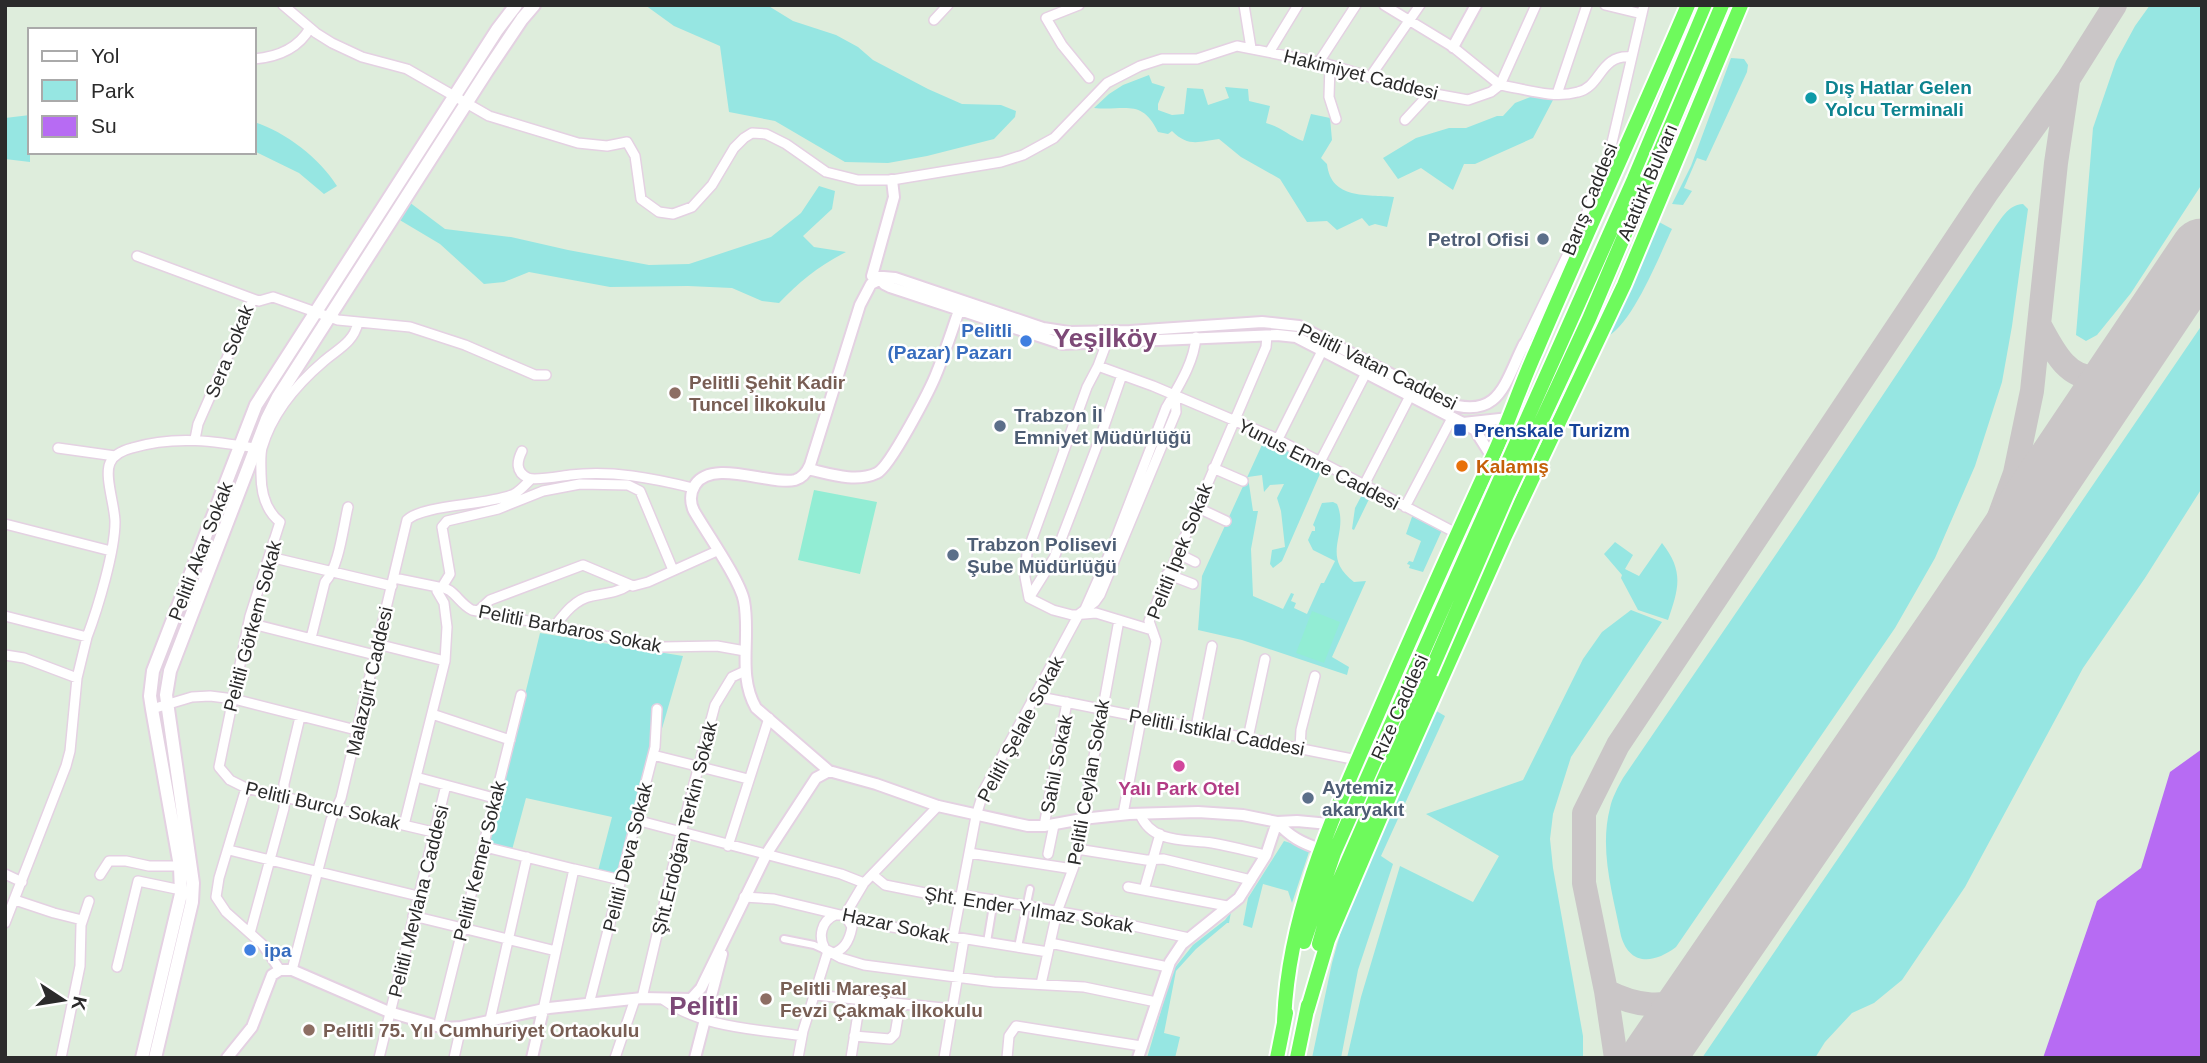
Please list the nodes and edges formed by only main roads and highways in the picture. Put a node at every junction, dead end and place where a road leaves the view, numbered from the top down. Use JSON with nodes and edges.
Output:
{"nodes":[{"id":1,"x":516,"y":5,"type":"edge"},
{"id":2,"x":534,"y":5,"type":"edge"},
{"id":3,"x":1688,"y":5,"type":"edge"},
{"id":4,"x":1707,"y":5,"type":"edge"},
{"id":5,"x":1722,"y":5,"type":"edge"},
{"id":6,"x":1741,"y":5,"type":"edge"},
{"id":7,"x":1554,"y":360,"type":"joint"},
{"id":8,"x":1561,"y":378,"type":"joint"},
{"id":9,"x":1518,"y":396,"type":"junction"},
{"id":10,"x":1532,"y":413,"type":"road end"},
{"id":11,"x":1423,"y":671,"type":"junction"},
{"id":12,"x":1307,"y":1011,"type":"junction"},
{"id":13,"x":1284,"y":1022,"type":"junction"},
{"id":14,"x":142,"y":1058,"type":"edge"},
{"id":15,"x":155,"y":1058,"type":"edge"},
{"id":16,"x":1277,"y":1058,"type":"edge"},
{"id":17,"x":1297,"y":1058,"type":"edge"}],
"edges":[{"from":1,"to":14,"type":"main road","name":"Pelitli Akar Sokak"},
{"from":2,"to":15,"type":"main road","name":"Pelitli Akar Sokak"},
{"from":3,"to":9,"type":"highway"},
{"from":4,"to":7,"type":"highway","name":"Atatürk Bulvarı","bridge":true},
{"from":5,"to":8,"type":"highway","name":"Atatürk Bulvarı","bridge":true},
{"from":6,"to":12,"type":"highway"},
{"from":7,"to":11,"type":"highway","name":"Rize Caddesi","bridge":true},
{"from":8,"to":11,"type":"highway","name":"Rize Caddesi","bridge":true},
{"from":9,"to":10,"type":"highway"},
{"from":9,"to":13,"type":"highway"},
{"from":11,"to":12,"type":"highway","name":"Rize Caddesi"},
{"from":11,"to":13,"type":"highway","name":"Rize Caddesi"},
{"from":12,"to":17,"type":"highway","name":"Rize Caddesi"},
{"from":13,"to":16,"type":"highway","name":"Rize Caddesi"}]}
